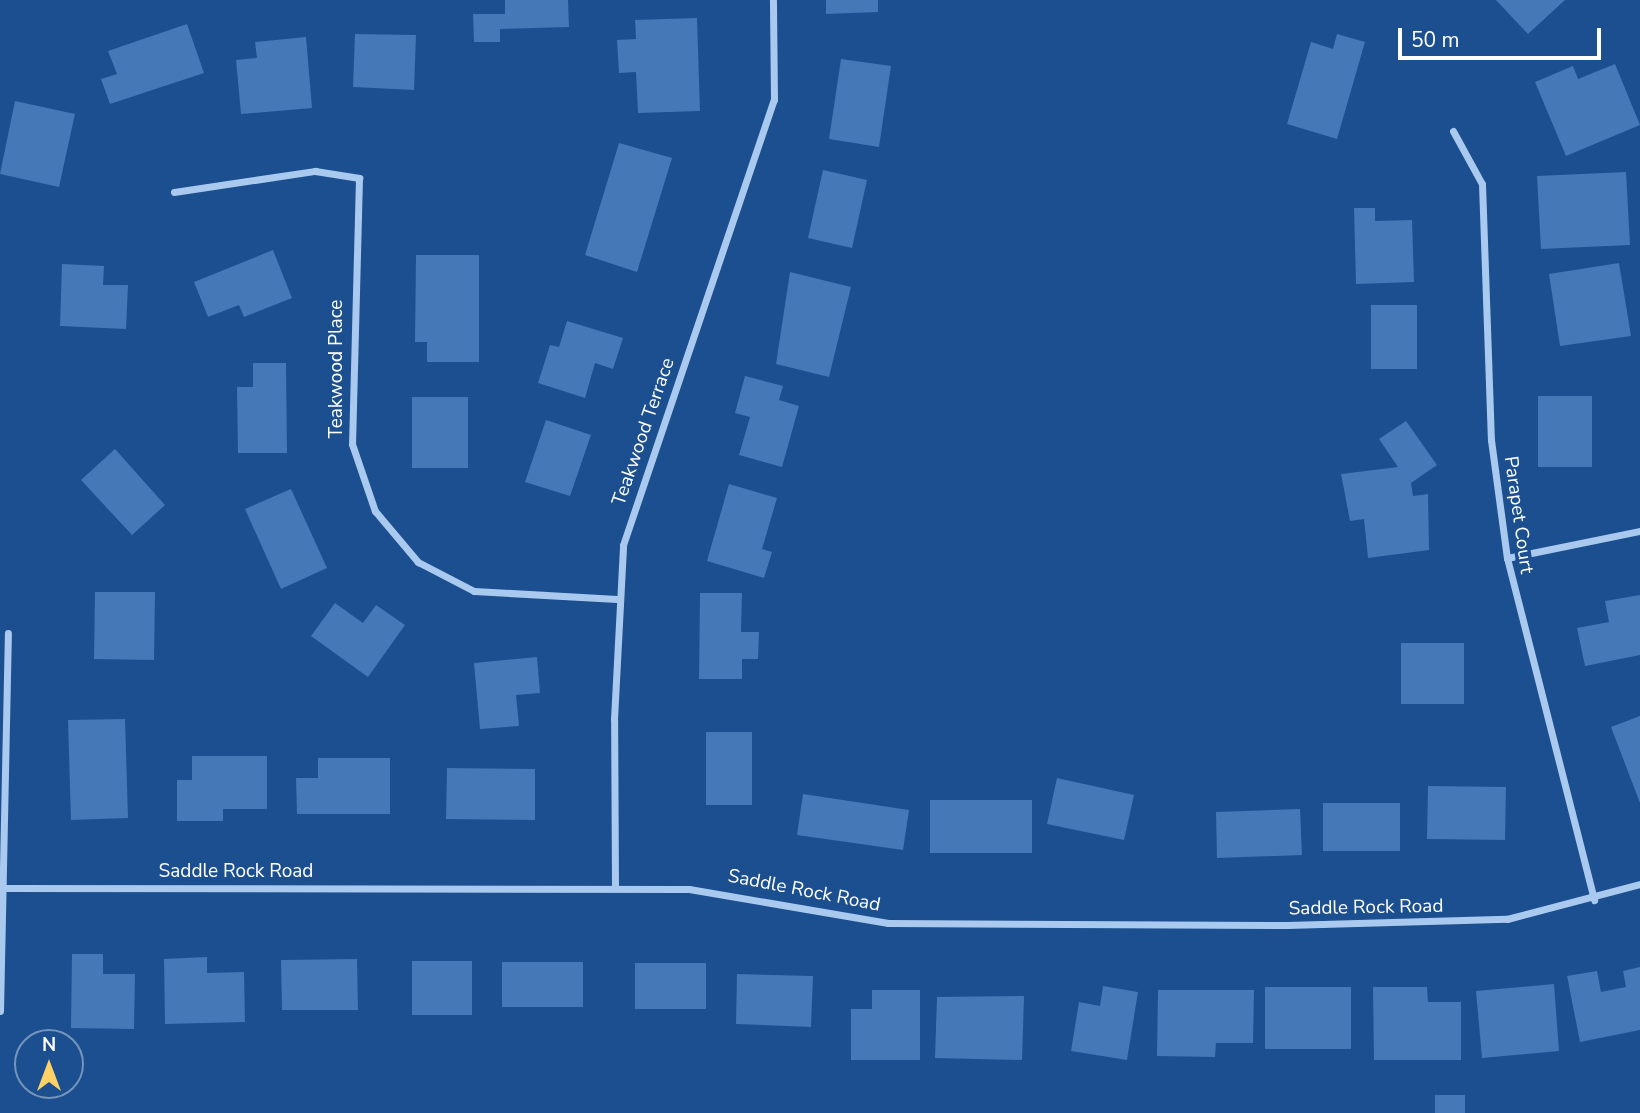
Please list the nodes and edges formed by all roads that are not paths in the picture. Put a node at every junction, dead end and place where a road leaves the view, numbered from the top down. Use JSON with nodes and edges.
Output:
{"nodes":[{"id":1,"x":773,"y":0,"type":"edge"},
{"id":2,"x":1453,"y":131,"type":"dead end"},
{"id":3,"x":174,"y":192,"type":"dead end"},
{"id":4,"x":1640,"y":531,"type":"edge"},
{"id":5,"x":1507,"y":558,"type":"junction"},
{"id":6,"x":618,"y":599,"type":"junction"},
{"id":7,"x":8,"y":633,"type":"dead end"},
{"id":8,"x":1640,"y":884,"type":"edge"},
{"id":9,"x":615,"y":887,"type":"junction"},
{"id":10,"x":3,"y":888,"type":"edge"},
{"id":11,"x":1594,"y":900,"type":"junction"},
{"id":12,"x":0,"y":1011,"type":"edge"}],
"edges":[{"from":1,"to":6,"type":"street","name":"Teakwood Terrace"},
{"from":2,"to":5,"type":"street","name":"Parapet Court"},
{"from":3,"to":6,"type":"street","name":"Teakwood Place"},
{"from":4,"to":5,"type":"street"},
{"from":5,"to":11,"type":"street","name":"Parapet Court"},
{"from":6,"to":9,"type":"street","name":"Teakwood Terrace"},
{"from":7,"to":10,"type":"street"},
{"from":8,"to":11,"type":"street","name":"Saddle Rock Road"},
{"from":9,"to":10,"type":"street","name":"Saddle Rock Road"},
{"from":9,"to":11,"type":"street","name":"Saddle Rock Road"},
{"from":10,"to":12,"type":"street"}]}
